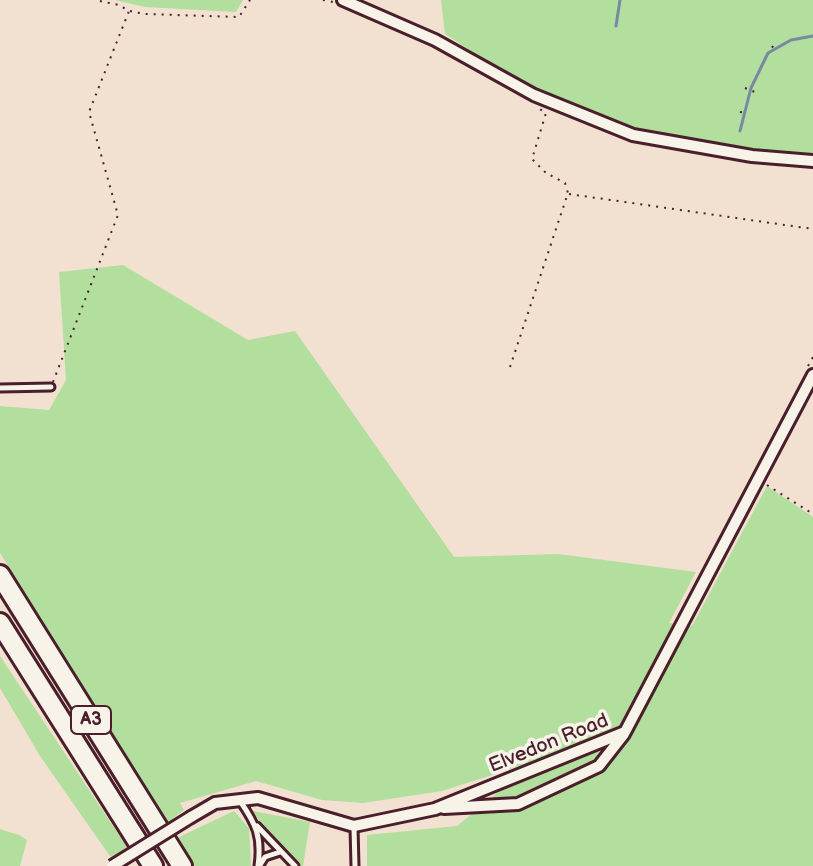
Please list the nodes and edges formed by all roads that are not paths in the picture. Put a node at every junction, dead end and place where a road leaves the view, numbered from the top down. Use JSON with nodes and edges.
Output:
{"nodes":[{"id":1,"x":338,"y":1,"type":"edge"},
{"id":2,"x":813,"y":161,"type":"edge"},
{"id":3,"x":813,"y":375,"type":"edge"},
{"id":4,"x":51,"y":387,"type":"road end"},
{"id":5,"x":0,"y":388,"type":"edge"},
{"id":6,"x":0,"y":575,"type":"edge"},
{"id":7,"x":0,"y":623,"type":"edge"},
{"id":8,"x":625,"y":732,"type":"junction"},
{"id":9,"x":239,"y":800,"type":"junction"},
{"id":10,"x":435,"y":809,"type":"junction"},
{"id":11,"x":256,"y":825,"type":"junction"},
{"id":12,"x":354,"y":826,"type":"junction"},
{"id":13,"x":282,"y":851,"type":"junction"},
{"id":14,"x":112,"y":866,"type":"edge"},
{"id":15,"x":153,"y":866,"type":"edge"},
{"id":16,"x":182,"y":866,"type":"edge"},
{"id":17,"x":259,"y":866,"type":"edge"},
{"id":18,"x":295,"y":866,"type":"edge"},
{"id":19,"x":355,"y":866,"type":"edge"}],
"edges":[{"from":1,"to":2,"type":"street"},
{"from":3,"to":8,"type":"street","name":"Elvedon Road"},
{"from":4,"to":5,"type":"lane"},
{"from":6,"to":16,"type":"highway","number":"A3"},
{"from":7,"to":15,"type":"highway","number":"A3"},
{"from":8,"to":10,"type":"street","name":"Elvedon Road"},
{"from":8,"to":10,"type":"street"},
{"from":9,"to":11,"type":"lane"},
{"from":9,"to":12,"type":"street","name":"Elvedon Road"},
{"from":9,"to":14,"type":"street","name":"Elvedon Road","bridge":true},
{"from":10,"to":12,"type":"street","name":"Elvedon Road"},
{"from":11,"to":13,"type":"lane"},
{"from":11,"to":17,"type":"lane"},
{"from":12,"to":19,"type":"lane"},
{"from":13,"to":17,"type":"lane"},
{"from":13,"to":18,"type":"lane"}]}
